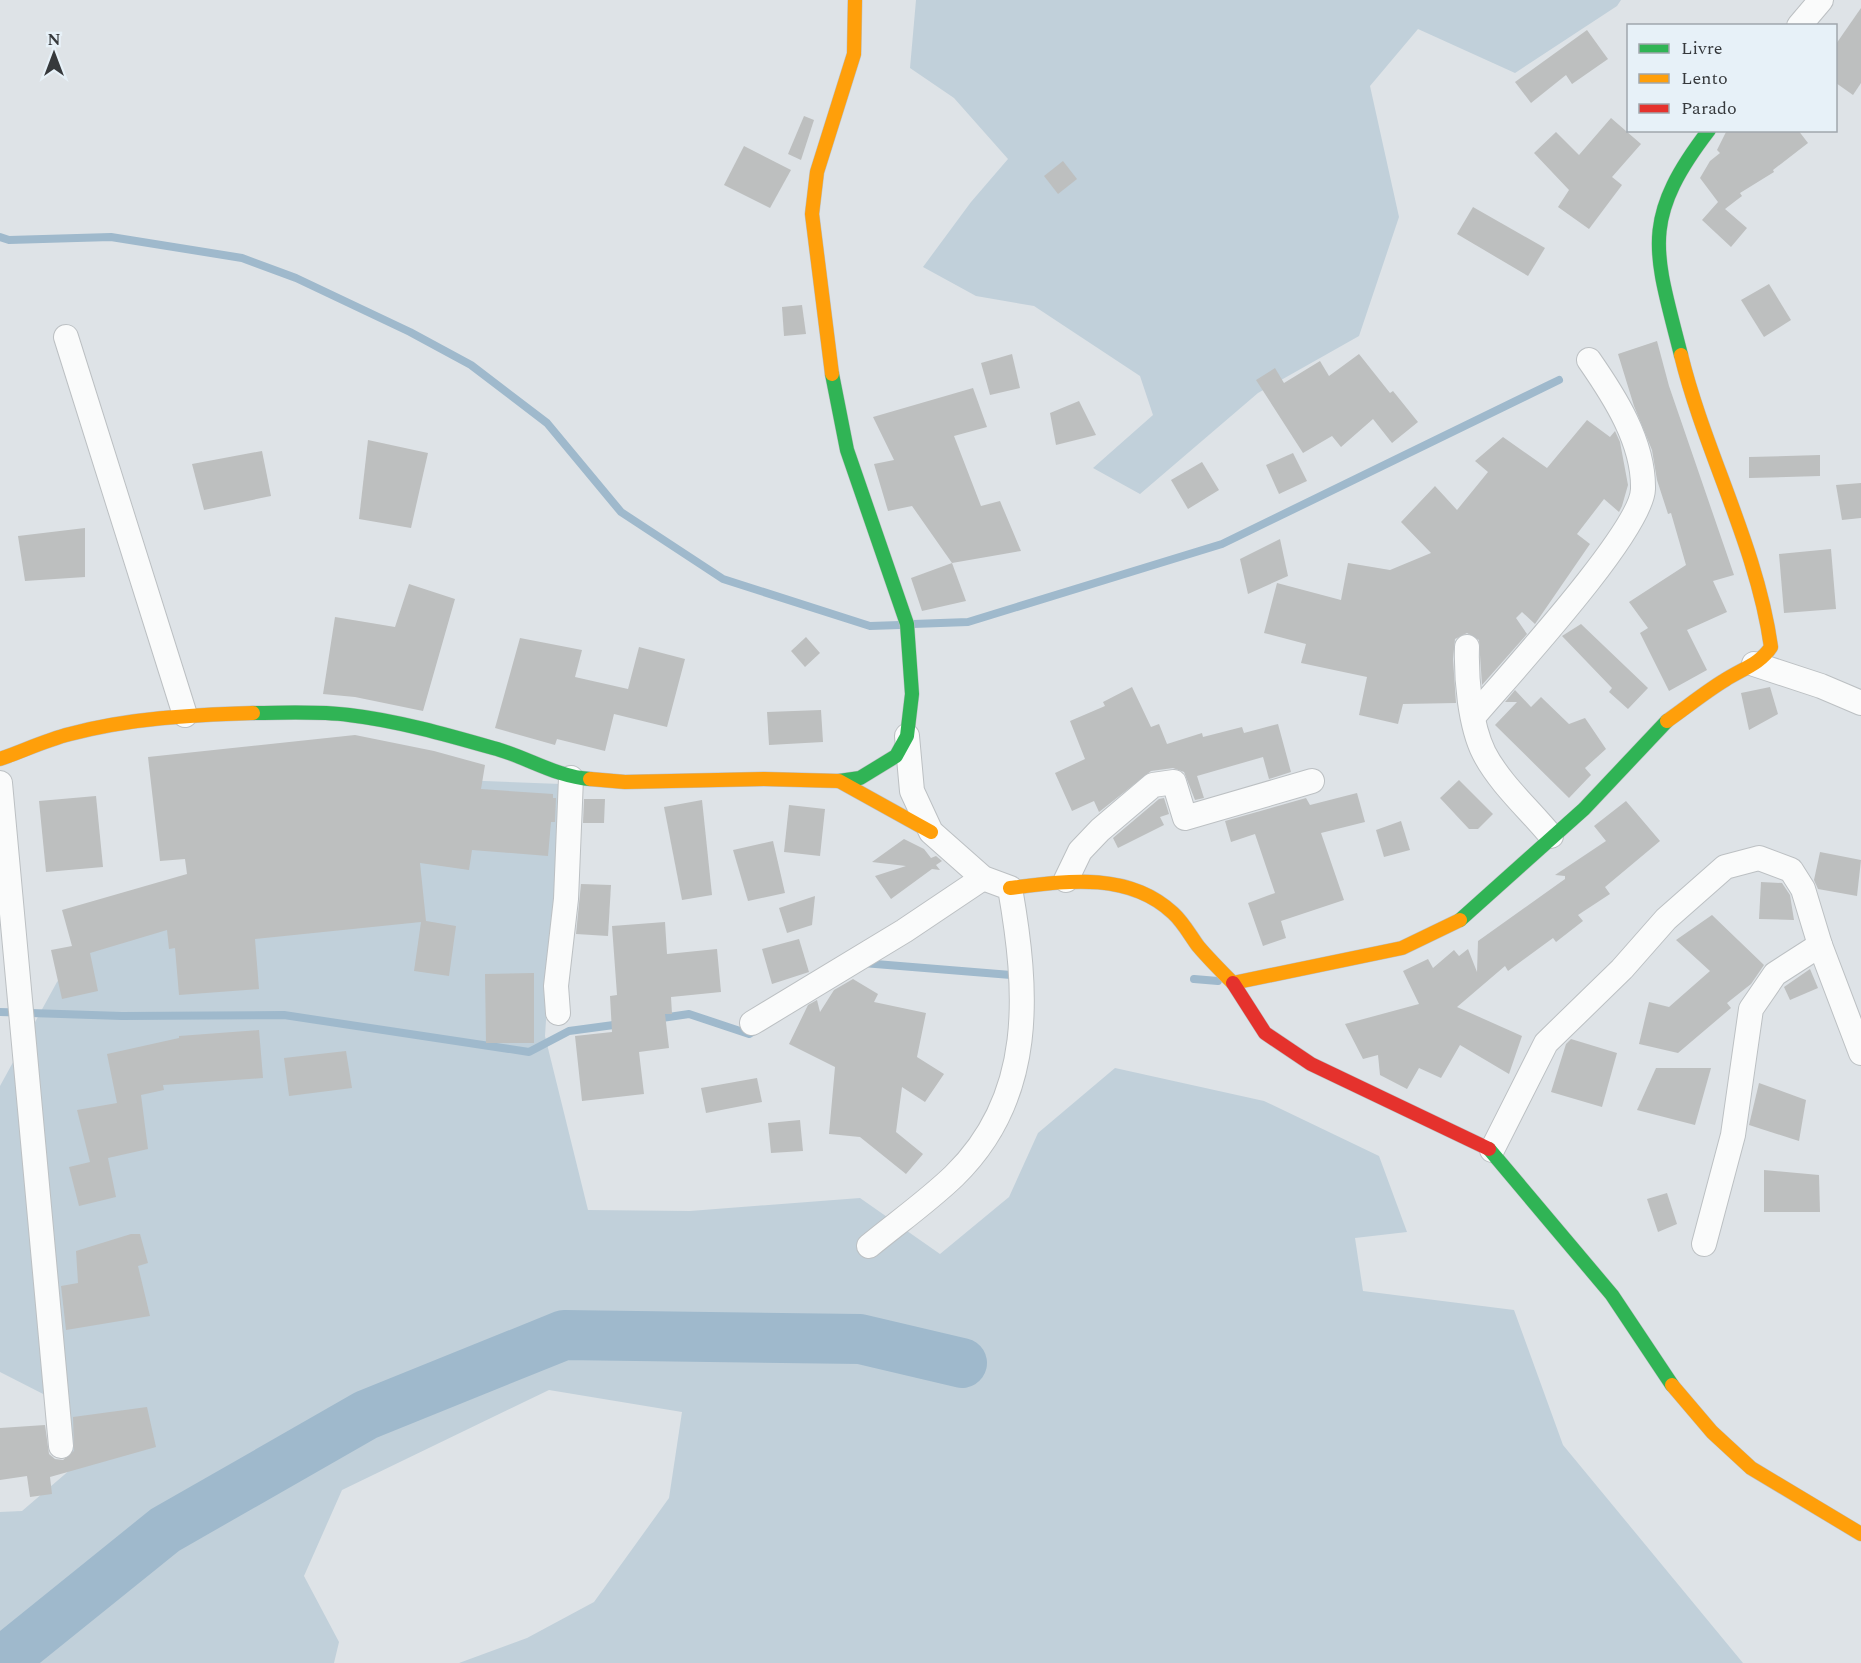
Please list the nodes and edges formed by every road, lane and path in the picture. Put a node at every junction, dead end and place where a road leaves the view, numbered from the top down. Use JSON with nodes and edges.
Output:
{"nodes":[{"id":1,"x":855,"y":0,"type":"edge"},
{"id":2,"x":1821,"y":0,"type":"edge"},
{"id":3,"x":1801,"y":24,"type":"edge"},
{"id":4,"x":1707,"y":132,"type":"edge"},
{"id":5,"x":66,"y":337,"type":"dead end"},
{"id":6,"x":1589,"y":360,"type":"dead end"},
{"id":7,"x":1467,"y":648,"type":"dead end"},
{"id":8,"x":1754,"y":664,"type":"junction"},
{"id":9,"x":1861,"y":703,"type":"edge"},
{"id":10,"x":185,"y":715,"type":"junction"},
{"id":11,"x":1474,"y":716,"type":"junction"},
{"id":12,"x":908,"y":736,"type":"junction"},
{"id":13,"x":0,"y":759,"type":"edge"},
{"id":14,"x":571,"y":778,"type":"junction"},
{"id":15,"x":839,"y":781,"type":"junction"},
{"id":16,"x":1312,"y":782,"type":"dead end"},
{"id":17,"x":0,"y":783,"type":"edge"},
{"id":18,"x":931,"y":832,"type":"junction"},
{"id":19,"x":1551,"y":836,"type":"junction"},
{"id":20,"x":983,"y":878,"type":"junction"},
{"id":21,"x":1066,"y":880,"type":"junction"},
{"id":22,"x":1011,"y":888,"type":"junction"},
{"id":23,"x":1820,"y":945,"type":"junction"},
{"id":24,"x":1233,"y":983,"type":"junction"},
{"id":25,"x":558,"y":1013,"type":"dead end"},
{"id":26,"x":752,"y":1023,"type":"dead end"},
{"id":27,"x":1861,"y":1053,"type":"edge"},
{"id":28,"x":1492,"y":1150,"type":"junction"},
{"id":29,"x":1704,"y":1244,"type":"dead end"},
{"id":30,"x":869,"y":1246,"type":"dead end"},
{"id":31,"x":61,"y":1446,"type":"dead end"},
{"id":32,"x":1861,"y":1534,"type":"edge"}],
"edges":[{"from":1,"to":12,"type":"street"},
{"from":2,"to":3,"type":"street"},
{"from":4,"to":8,"type":"street"},
{"from":5,"to":10,"type":"street"},
{"from":6,"to":11,"type":"street"},
{"from":7,"to":11,"type":"street"},
{"from":8,"to":9,"type":"street"},
{"from":8,"to":19,"type":"street"},
{"from":10,"to":13,"type":"street"},
{"from":10,"to":14,"type":"street"},
{"from":11,"to":19,"type":"street"},
{"from":12,"to":15,"type":"street"},
{"from":12,"to":18,"type":"street"},
{"from":14,"to":15,"type":"street"},
{"from":14,"to":25,"type":"street"},
{"from":15,"to":18,"type":"street"},
{"from":16,"to":21,"type":"street"},
{"from":17,"to":31,"type":"street"},
{"from":18,"to":20,"type":"street"},
{"from":19,"to":24,"type":"street"},
{"from":20,"to":22,"type":"street"},
{"from":20,"to":26,"type":"street"},
{"from":21,"to":22,"type":"street"},
{"from":21,"to":24,"type":"street"},
{"from":22,"to":30,"type":"street"},
{"from":23,"to":27,"type":"street"},
{"from":23,"to":28,"type":"street"},
{"from":23,"to":29,"type":"street"},
{"from":24,"to":28,"type":"street"},
{"from":28,"to":32,"type":"street"}]}
